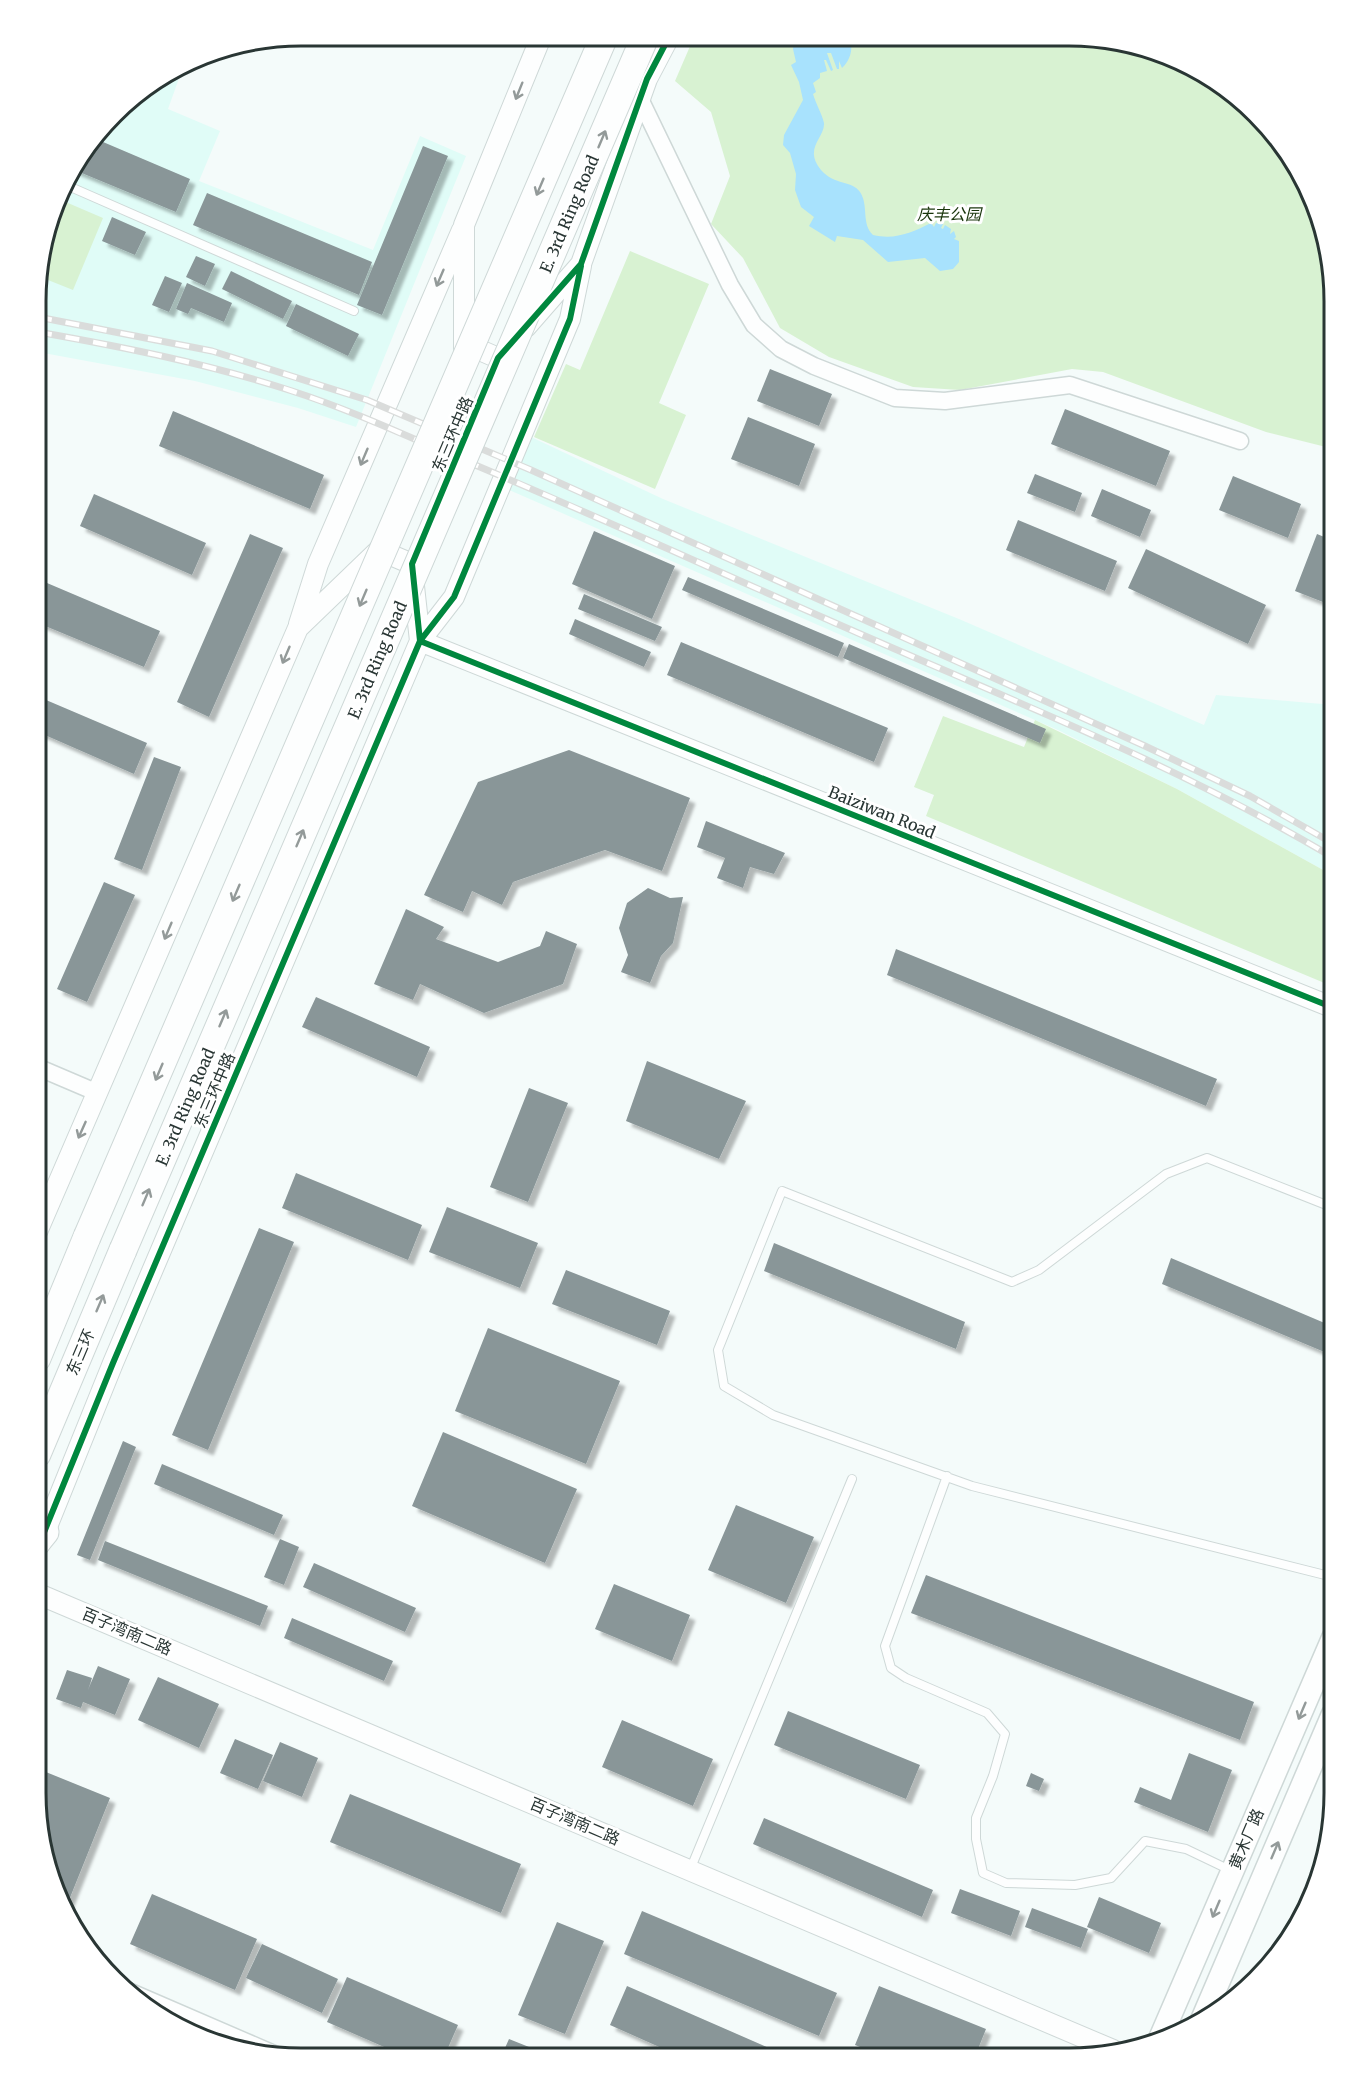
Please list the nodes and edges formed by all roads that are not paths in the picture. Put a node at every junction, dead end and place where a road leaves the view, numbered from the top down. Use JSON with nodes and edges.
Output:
{"nodes":[{"id":1,"x":537,"y":46,"type":"edge"},
{"id":2,"x":600,"y":46,"type":"edge"},
{"id":3,"x":641,"y":46,"type":"edge"},
{"id":4,"x":664,"y":46,"type":"edge"},
{"id":5,"x":640,"y":99,"type":"junction"},
{"id":6,"x":73,"y":188,"type":"edge"},
{"id":7,"x":464,"y":225,"type":"junction"},
{"id":8,"x":581,"y":264,"type":"junction"},
{"id":9,"x":354,"y":311,"type":"dead end"},
{"id":10,"x":466,"y":344,"type":"junction"},
{"id":11,"x":498,"y":358,"type":"junction"},
{"id":12,"x":1240,"y":441,"type":"dead end"},
{"id":13,"x":379,"y":550,"type":"junction"},
{"id":14,"x":412,"y":564,"type":"junction"},
{"id":15,"x":298,"y":628,"type":"junction"},
{"id":16,"x":420,"y":641,"type":"junction"},
{"id":17,"x":1324,"y":1004,"type":"edge"},
{"id":18,"x":46,"y":1071,"type":"edge"},
{"id":19,"x":98,"y":1093,"type":"junction"},
{"id":20,"x":1324,"y":1204,"type":"edge"},
{"id":21,"x":46,"y":1211,"type":"edge"},
{"id":22,"x":123,"y":1250,"type":"joint"},
{"id":23,"x":46,"y":1336,"type":"edge"},
{"id":24,"x":46,"y":1431,"type":"edge"},
{"id":25,"x":947,"y":1476,"type":"junction"},
{"id":26,"x":852,"y":1479,"type":"dead end"},
{"id":27,"x":46,"y":1525,"type":"edge"},
{"id":28,"x":1324,"y":1574,"type":"edge"},
{"id":29,"x":46,"y":1597,"type":"edge"},
{"id":30,"x":1324,"y":1661,"type":"edge"},
{"id":31,"x":1324,"y":1737,"type":"edge"},
{"id":32,"x":690,"y":1870,"type":"junction"},
{"id":33,"x":1233,"y":1871,"type":"junction"},
{"id":34,"x":159,"y":2004,"type":"edge"},
{"id":35,"x":1208,"y":2006,"type":"edge"},
{"id":36,"x":1164,"y":2030,"type":"edge"},
{"id":37,"x":249,"y":2043,"type":"edge"},
{"id":38,"x":1103,"y":2046,"type":"edge"}],
"edges":[{"from":1,"to":7,"type":"street","name":"东三环中路","one_way":true},
{"from":2,"to":23,"type":"highway","one_way":true,"bridge":true},
{"from":22,"to":3,"type":"highway","name":"E. 3rd Ring Road","one_way":true,"bridge":true},
{"from":4,"to":5,"type":"street","name":"东三环中路"},
{"from":5,"to":8,"type":"street","name":"东三环中路"},
{"from":5,"to":12,"type":"street"},
{"from":6,"to":9,"type":"lane"},
{"from":7,"to":10,"type":"street","name":"东三环中路"},
{"from":7,"to":15,"type":"street","name":"东三环中路","one_way":true},
{"from":8,"to":11,"type":"street","name":"东三环中路"},
{"from":8,"to":16,"type":"street","name":"东三环中路"},
{"from":10,"to":11,"type":"street"},
{"from":10,"to":13,"type":"street","name":"东三环中路"},
{"from":11,"to":14,"type":"street","name":"东三环中路"},
{"from":13,"to":14,"type":"street"},
{"from":13,"to":15,"type":"street","name":"东三环中路"},
{"from":14,"to":16,"type":"street","name":"东三环中路"},
{"from":15,"to":19,"type":"street","name":"东三环中路","one_way":true},
{"from":16,"to":17,"type":"street","name":"Baiziwan Road"},
{"from":16,"to":27,"type":"street","name":"东三环中路"},
{"from":18,"to":19,"type":"street"},
{"from":19,"to":21,"type":"street","name":"东三环中路","one_way":true},
{"from":20,"to":25,"type":"lane"},
{"from":24,"to":22,"type":"highway","name":"东三环","one_way":true},
{"from":25,"to":28,"type":"lane"},
{"from":25,"to":33,"type":"lane"},
{"from":26,"to":32,"type":"lane"},
{"from":29,"to":32,"type":"street","name":"百子湾南二路"},
{"from":30,"to":33,"type":"main road","name":"黄木厂路","one_way":true},
{"from":35,"to":31,"type":"main road","name":"黄木厂路","one_way":true},
{"from":32,"to":38,"type":"street","name":"百子湾南二路"},
{"from":33,"to":36,"type":"main road","name":"黄木厂路","one_way":true},
{"from":34,"to":37,"type":"street"}]}
